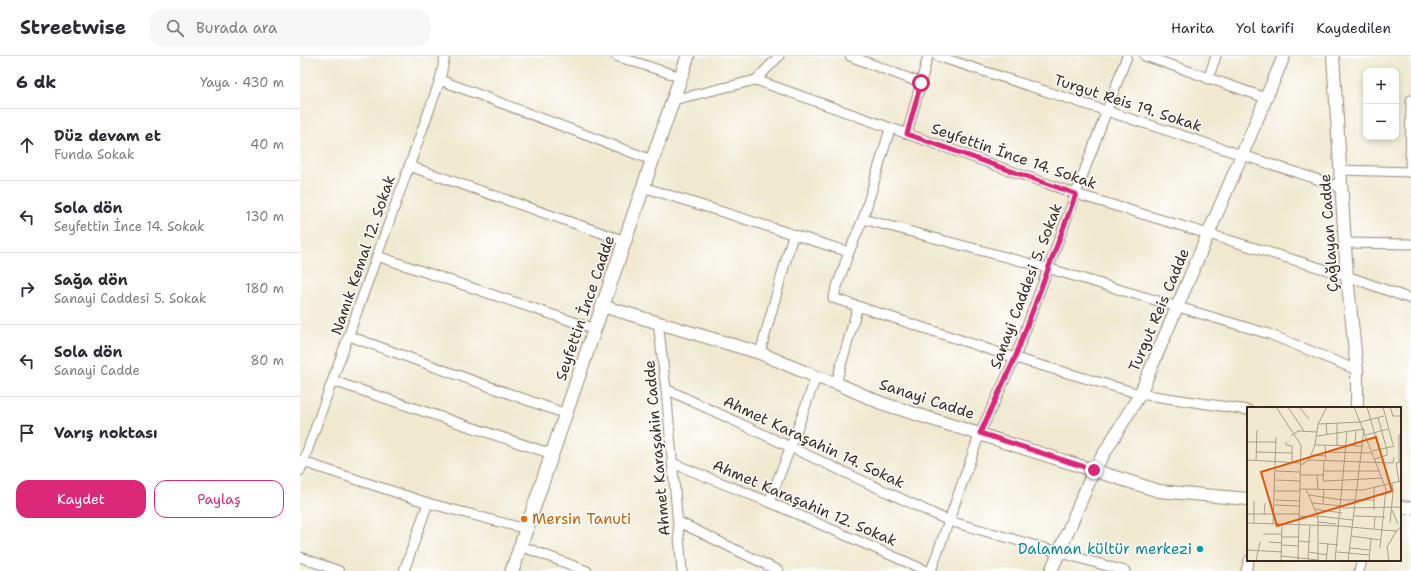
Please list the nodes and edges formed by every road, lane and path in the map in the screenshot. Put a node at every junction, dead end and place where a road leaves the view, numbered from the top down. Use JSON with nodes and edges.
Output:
{"nodes":[{"id":1,"x":445,"y":56,"type":"edge"},
{"id":2,"x":616,"y":56,"type":"edge"},
{"id":3,"x":688,"y":56,"type":"edge"},
{"id":4,"x":779,"y":56,"type":"edge"},
{"id":5,"x":850,"y":56,"type":"edge"},
{"id":6,"x":928,"y":56,"type":"edge"},
{"id":7,"x":937,"y":56,"type":"edge"},
{"id":8,"x":1127,"y":56,"type":"edge"},
{"id":9,"x":1145,"y":56,"type":"edge"},
{"id":10,"x":1216,"y":56,"type":"edge"},
{"id":11,"x":1284,"y":56,"type":"edge"},
{"id":12,"x":1333,"y":56,"type":"edge"},
{"id":13,"x":681,"y":77,"type":"junction"},
{"id":14,"x":1208,"y":79,"type":"junction"},
{"id":15,"x":440,"y":80,"type":"junction"},
{"id":16,"x":756,"y":80,"type":"junction"},
{"id":17,"x":921,"y":83,"type":"junction"},
{"id":18,"x":1266,"y":98,"type":"junction"},
{"id":19,"x":673,"y":100,"type":"junction"},
{"id":20,"x":1411,"y":100,"type":"edge"},
{"id":21,"x":1107,"y":110,"type":"junction"},
{"id":22,"x":890,"y":129,"type":"junction"},
{"id":23,"x":907,"y":134,"type":"junction"},
{"id":24,"x":1242,"y":156,"type":"junction"},
{"id":25,"x":652,"y":160,"type":"junction"},
{"id":26,"x":409,"y":166,"type":"junction"},
{"id":27,"x":1340,"y":170,"type":"junction"},
{"id":28,"x":1410,"y":172,"type":"edge"},
{"id":29,"x":643,"y":187,"type":"junction"},
{"id":30,"x":1341,"y":187,"type":"junction"},
{"id":31,"x":1076,"y":194,"type":"junction"},
{"id":32,"x":863,"y":219,"type":"junction"},
{"id":33,"x":1209,"y":233,"type":"junction"},
{"id":34,"x":793,"y":235,"type":"junction"},
{"id":35,"x":624,"y":241,"type":"junction"},
{"id":36,"x":1345,"y":243,"type":"junction"},
{"id":37,"x":1411,"y":244,"type":"edge"},
{"id":38,"x":849,"y":252,"type":"junction"},
{"id":39,"x":377,"y":256,"type":"junction"},
{"id":40,"x":1048,"y":268,"type":"junction"},
{"id":41,"x":1347,"y":276,"type":"junction"},
{"id":42,"x":1411,"y":298,"type":"edge"},
{"id":43,"x":602,"y":306,"type":"junction"},
{"id":44,"x":858,"y":306,"type":"junction"},
{"id":45,"x":1178,"y":307,"type":"junction"},
{"id":46,"x":658,"y":322,"type":"junction"},
{"id":47,"x":595,"y":329,"type":"junction"},
{"id":48,"x":349,"y":336,"type":"junction"},
{"id":49,"x":760,"y":353,"type":"junction"},
{"id":50,"x":1015,"y":358,"type":"junction"},
{"id":51,"x":1357,"y":370,"type":"junction"},
{"id":52,"x":816,"y":377,"type":"junction"},
{"id":53,"x":333,"y":381,"type":"junction"},
{"id":54,"x":836,"y":383,"type":"junction"},
{"id":55,"x":666,"y":389,"type":"junction"},
{"id":56,"x":1140,"y":394,"type":"junction"},
{"id":57,"x":1357,"y":407,"type":"edge"},
{"id":58,"x":1247,"y":410,"type":"edge"},
{"id":59,"x":566,"y":414,"type":"junction"},
{"id":60,"x":980,"y":433,"type":"junction"},
{"id":61,"x":792,"y":446,"type":"junction"},
{"id":62,"x":552,"y":454,"type":"junction"},
{"id":63,"x":302,"y":462,"type":"edge"},
{"id":64,"x":672,"y":463,"type":"junction"},
{"id":65,"x":1094,"y":470,"type":"junction"},
{"id":66,"x":300,"y":471,"type":"edge"},
{"id":67,"x":1247,"y":499,"type":"edge"},
{"id":68,"x":769,"y":502,"type":"junction"},
{"id":69,"x":428,"y":503,"type":"junction"},
{"id":70,"x":1401,"y":507,"type":"edge"},
{"id":71,"x":1411,"y":508,"type":"edge"},
{"id":72,"x":949,"y":521,"type":"junction"},
{"id":73,"x":679,"y":522,"type":"junction"},
{"id":74,"x":526,"y":530,"type":"junction"},
{"id":75,"x":521,"y":546,"type":"junction"},
{"id":76,"x":1060,"y":551,"type":"junction"},
{"id":77,"x":300,"y":557,"type":"edge"},
{"id":78,"x":1250,"y":561,"type":"edge"},
{"id":79,"x":1362,"y":561,"type":"edge"},
{"id":80,"x":339,"y":571,"type":"edge"},
{"id":81,"x":404,"y":571,"type":"edge"},
{"id":82,"x":512,"y":571,"type":"edge"},
{"id":83,"x":587,"y":571,"type":"edge"},
{"id":84,"x":682,"y":571,"type":"edge"},
{"id":85,"x":779,"y":571,"type":"edge"},
{"id":86,"x":927,"y":571,"type":"edge"},
{"id":87,"x":931,"y":571,"type":"edge"},
{"id":88,"x":1051,"y":571,"type":"edge"},
{"id":89,"x":1125,"y":571,"type":"edge"},
{"id":90,"x":1246,"y":571,"type":"edge"},
{"id":91,"x":1358,"y":571,"type":"edge"}],
"edges":[{"from":1,"to":15,"type":"street","name":"Namık Kemal 12. Sokak"},
{"from":2,"to":13,"type":"street"},
{"from":3,"to":13,"type":"main road","name":"Seyfettin İnce Cadde"},
{"from":4,"to":16,"type":"street"},
{"from":5,"to":17,"type":"street"},
{"from":6,"to":17,"type":"street"},
{"from":7,"to":21,"type":"street","name":"Turgut Reis 19. Sokak"},
{"from":8,"to":21,"type":"street","name":"Sanayi Caddesi 5. Sokak"},
{"from":9,"to":14,"type":"street"},
{"from":10,"to":14,"type":"street"},
{"from":11,"to":18,"type":"street","name":"Turgut Reis Cadde"},
{"from":12,"to":27,"type":"street","name":"Çağlayan Cadde"},
{"from":13,"to":19,"type":"main road","name":"Seyfettin İnce Cadde"},
{"from":14,"to":18,"type":"street"},
{"from":15,"to":25,"type":"street"},
{"from":15,"to":26,"type":"street","name":"Namık Kemal 12. Sokak"},
{"from":16,"to":19,"type":"street"},
{"from":16,"to":22,"type":"street","name":"Seyfettin İnce 14. Sokak"},
{"from":17,"to":23,"type":"street"},
{"from":18,"to":24,"type":"street","name":"Turgut Reis Cadde"},
{"from":19,"to":25,"type":"main road","name":"Seyfettin İnce Cadde"},
{"from":20,"to":28,"type":"street"},
{"from":21,"to":24,"type":"street","name":"Turgut Reis 19. Sokak"},
{"from":21,"to":31,"type":"street","name":"Sanayi Caddesi 5. Sokak"},
{"from":22,"to":23,"type":"street","name":"Seyfettin İnce 14. Sokak"},
{"from":22,"to":32,"type":"street"},
{"from":23,"to":31,"type":"street","name":"Seyfettin İnce 14. Sokak"},
{"from":24,"to":30,"type":"street","name":"Turgut Reis 19. Sokak"},
{"from":24,"to":33,"type":"street","name":"Turgut Reis Cadde"},
{"from":25,"to":29,"type":"main road","name":"Seyfettin İnce Cadde"},
{"from":26,"to":35,"type":"street"},
{"from":26,"to":39,"type":"street","name":"Namık Kemal 12. Sokak"},
{"from":27,"to":28,"type":"street"},
{"from":27,"to":30,"type":"street","name":"Çağlayan Cadde"},
{"from":29,"to":34,"type":"street"},
{"from":29,"to":35,"type":"main road","name":"Seyfettin İnce Cadde"},
{"from":30,"to":36,"type":"street","name":"Çağlayan Cadde"},
{"from":31,"to":33,"type":"street","name":"Seyfettin İnce 14. Sokak"},
{"from":31,"to":40,"type":"street","name":"Sanayi Caddesi 5. Sokak"},
{"from":32,"to":38,"type":"street"},
{"from":32,"to":40,"type":"street"},
{"from":33,"to":41,"type":"street","name":"Seyfettin İnce 14. Sokak"},
{"from":33,"to":45,"type":"street","name":"Turgut Reis Cadde"},
{"from":34,"to":38,"type":"street"},
{"from":34,"to":49,"type":"street"},
{"from":35,"to":43,"type":"main road","name":"Seyfettin İnce Cadde"},
{"from":36,"to":37,"type":"street"},
{"from":36,"to":41,"type":"street","name":"Çağlayan Cadde"},
{"from":38,"to":44,"type":"street"},
{"from":39,"to":47,"type":"street"},
{"from":39,"to":48,"type":"street","name":"Namık Kemal 12. Sokak"},
{"from":40,"to":45,"type":"street"},
{"from":40,"to":50,"type":"street","name":"Sanayi Caddesi 5. Sokak"},
{"from":41,"to":42,"type":"street","name":"Seyfettin İnce 14. Sokak"},
{"from":41,"to":51,"type":"street","name":"Çağlayan Cadde"},
{"from":43,"to":46,"type":"street","name":"Sanayi Cadde"},
{"from":43,"to":47,"type":"main road","name":"Seyfettin İnce Cadde"},
{"from":44,"to":50,"type":"street"},
{"from":44,"to":54,"type":"street"},
{"from":45,"to":51,"type":"street"},
{"from":45,"to":56,"type":"street","name":"Turgut Reis Cadde"},
{"from":46,"to":49,"type":"street","name":"Sanayi Cadde"},
{"from":46,"to":55,"type":"street","name":"Ahmet Karaşahin Cadde"},
{"from":47,"to":59,"type":"main road","name":"Seyfettin İnce Cadde"},
{"from":48,"to":53,"type":"street","name":"Namık Kemal 12. Sokak"},
{"from":48,"to":59,"type":"street"},
{"from":49,"to":52,"type":"street","name":"Sanayi Cadde"},
{"from":50,"to":56,"type":"street"},
{"from":50,"to":60,"type":"street","name":"Sanayi Caddesi 5. Sokak"},
{"from":51,"to":57,"type":"street","name":"Çağlayan Cadde"},
{"from":52,"to":54,"type":"street","name":"Sanayi Cadde"},
{"from":52,"to":61,"type":"street"},
{"from":53,"to":62,"type":"street"},
{"from":53,"to":63,"type":"street","name":"Namık Kemal 12. Sokak"},
{"from":54,"to":60,"type":"street","name":"Sanayi Cadde"},
{"from":55,"to":61,"type":"street","name":"Ahmet Karaşahin 14. Sokak"},
{"from":55,"to":64,"type":"street","name":"Ahmet Karaşahin Cadde"},
{"from":56,"to":58,"type":"street"},
{"from":56,"to":65,"type":"street","name":"Turgut Reis Cadde"},
{"from":59,"to":62,"type":"main road","name":"Seyfettin İnce Cadde"},
{"from":60,"to":65,"type":"street","name":"Sanayi Cadde"},
{"from":60,"to":72,"type":"street","name":"Sanayi Caddesi 5. Sokak"},
{"from":61,"to":68,"type":"street"},
{"from":61,"to":72,"type":"street","name":"Ahmet Karaşahin 14. Sokak"},
{"from":62,"to":74,"type":"main road","name":"Seyfettin İnce Cadde"},
{"from":63,"to":66,"type":"street","name":"Namık Kemal 12. Sokak"},
{"from":63,"to":69,"type":"street"},
{"from":64,"to":68,"type":"street","name":"Ahmet Karaşahin 12. Sokak"},
{"from":64,"to":73,"type":"street","name":"Ahmet Karaşahin Cadde"},
{"from":65,"to":67,"type":"street","name":"Sanayi Cadde"},
{"from":65,"to":76,"type":"street","name":"Turgut Reis Cadde"},
{"from":68,"to":86,"type":"street","name":"Ahmet Karaşahin 12. Sokak"},
{"from":69,"to":74,"type":"street"},
{"from":69,"to":81,"type":"street"},
{"from":70,"to":71,"type":"street"},
{"from":72,"to":76,"type":"street","name":"Ahmet Karaşahin 14. Sokak"},
{"from":72,"to":87,"type":"street","name":"Sanayi Caddesi 5. Sokak"},
{"from":73,"to":84,"type":"street","name":"Ahmet Karaşahin Cadde"},
{"from":73,"to":85,"type":"street"},
{"from":74,"to":75,"type":"main road","name":"Seyfettin İnce Cadde"},
{"from":75,"to":82,"type":"main road","name":"Seyfettin İnce Cadde"},
{"from":75,"to":83,"type":"street"},
{"from":76,"to":88,"type":"street","name":"Turgut Reis Cadde"},
{"from":76,"to":89,"type":"street","name":"Ahmet Karaşahin 14. Sokak"},
{"from":77,"to":80,"type":"street"},
{"from":78,"to":90,"type":"street"},
{"from":79,"to":91,"type":"street"}]}
